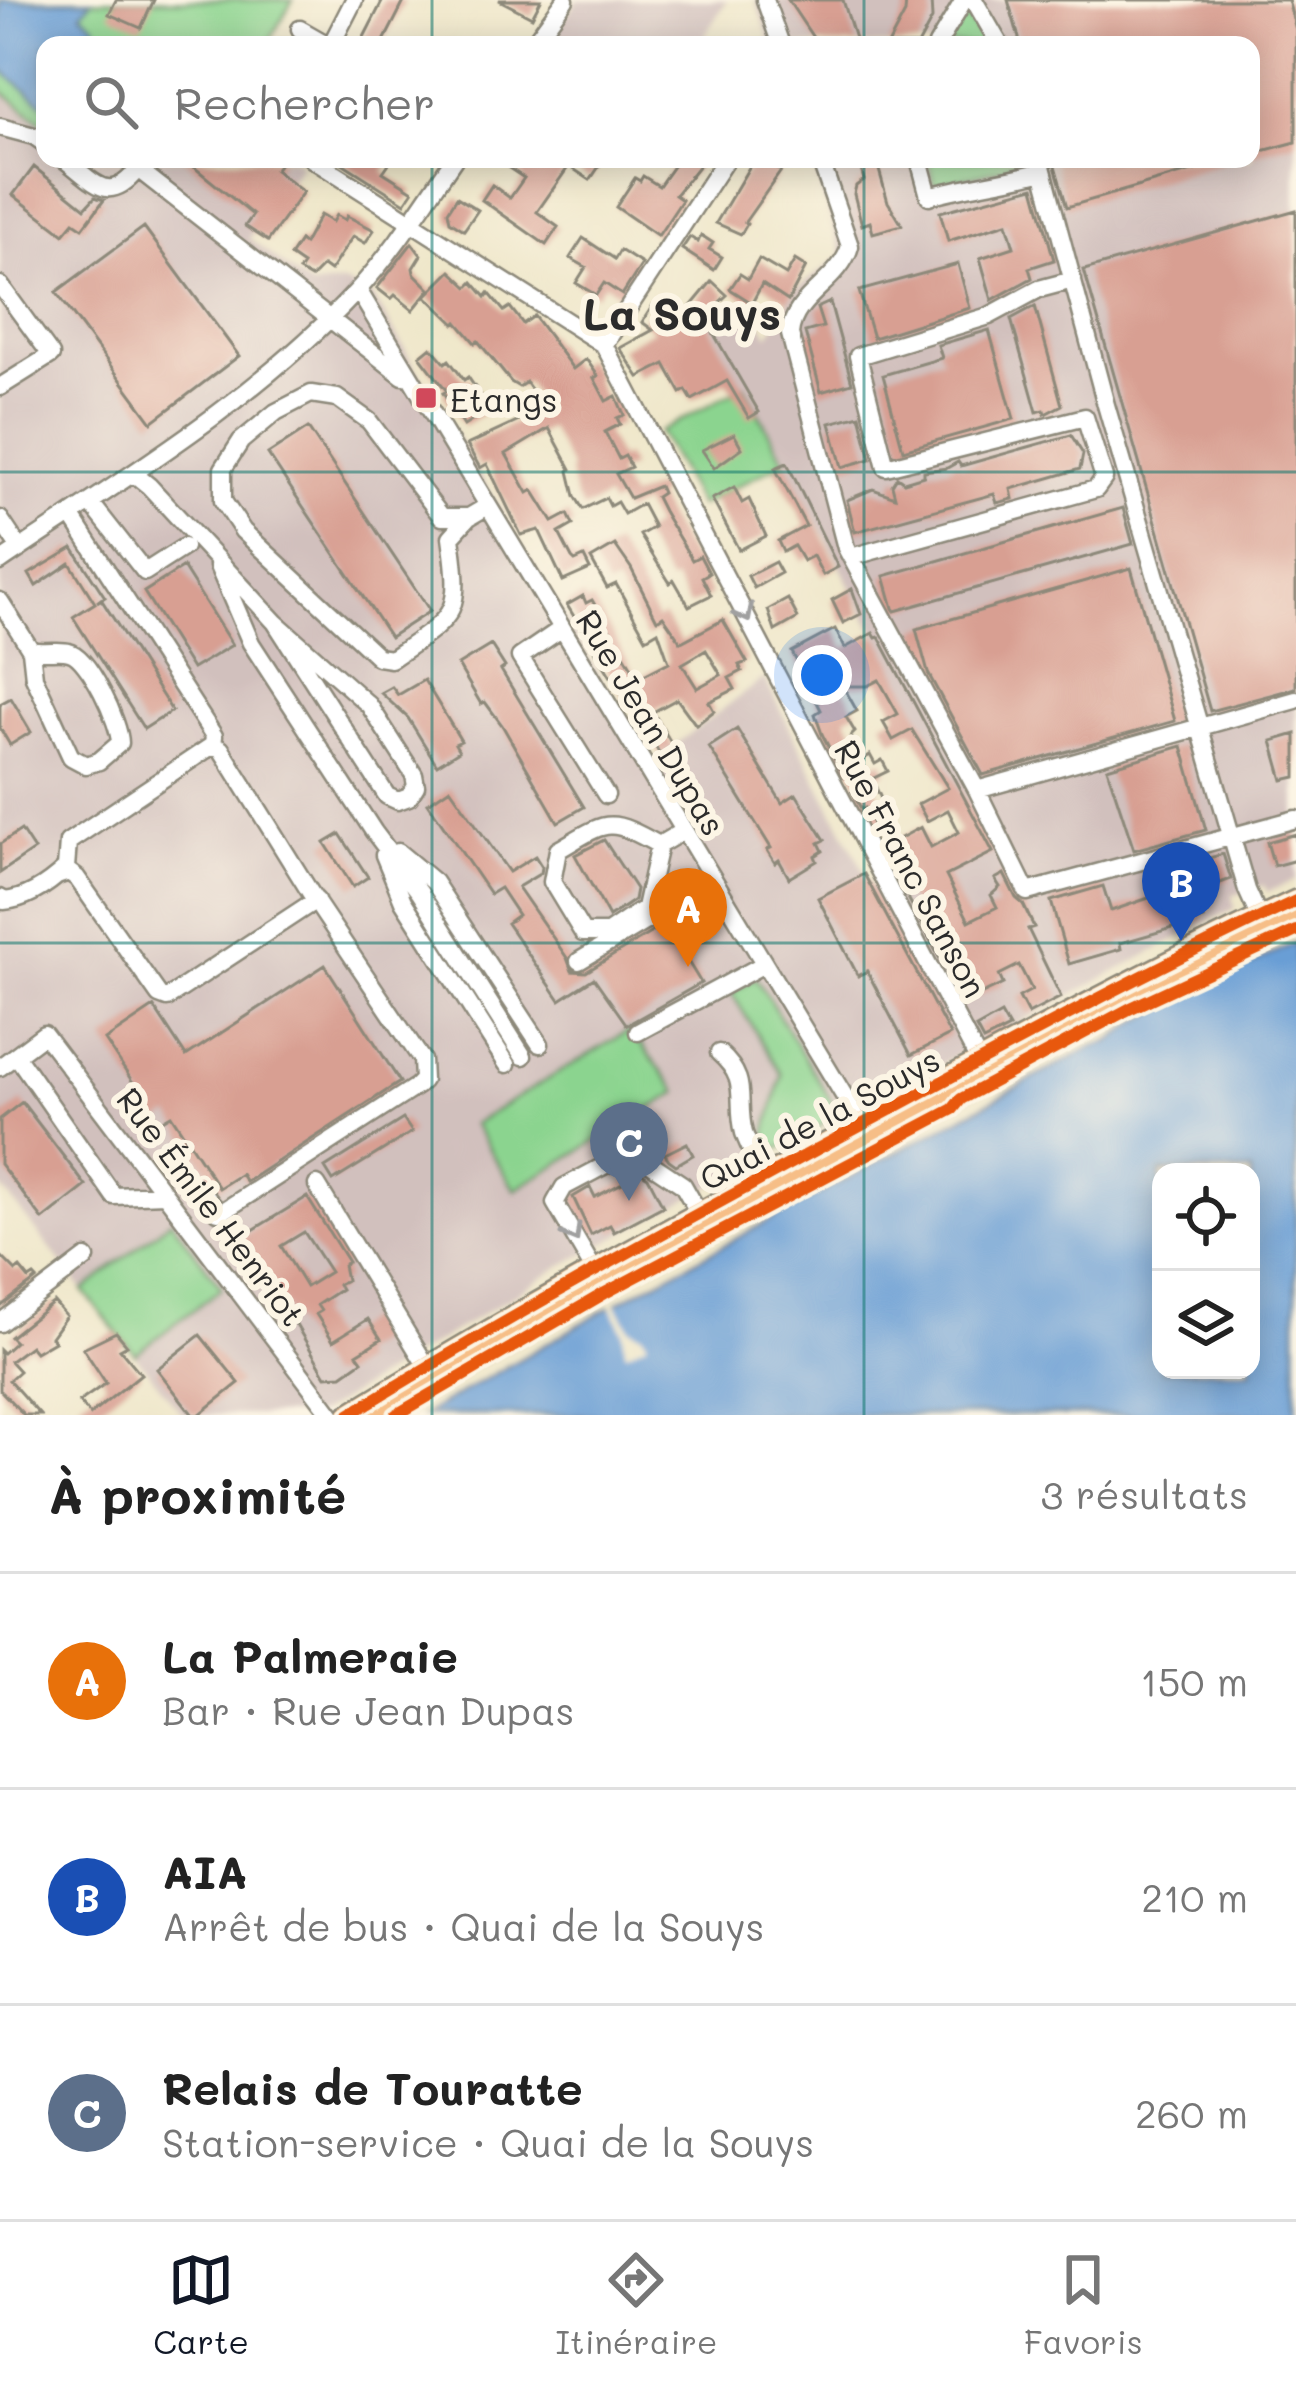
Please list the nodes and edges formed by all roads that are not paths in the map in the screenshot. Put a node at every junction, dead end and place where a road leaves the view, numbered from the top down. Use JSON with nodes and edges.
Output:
{"nodes":[{"id":1,"x":355,"y":0,"type":"edge"},
{"id":2,"x":565,"y":0,"type":"edge"},
{"id":3,"x":765,"y":0,"type":"edge"},
{"id":4,"x":964,"y":0,"type":"edge"},
{"id":5,"x":974,"y":0,"type":"edge"},
{"id":6,"x":300,"y":28,"type":"dead end"},
{"id":7,"x":314,"y":36,"type":"edge"},
{"id":8,"x":334,"y":36,"type":"edge"},
{"id":9,"x":539,"y":36,"type":"edge"},
{"id":10,"x":778,"y":36,"type":"edge"},
{"id":11,"x":943,"y":36,"type":"edge"},
{"id":12,"x":995,"y":36,"type":"edge"},
{"id":13,"x":0,"y":127,"type":"edge"},
{"id":14,"x":36,"y":138,"type":"edge"},
{"id":15,"x":76,"y":168,"type":"edge"},
{"id":16,"x":130,"y":168,"type":"edge"},
{"id":17,"x":136,"y":168,"type":"edge"},
{"id":18,"x":326,"y":168,"type":"edge"},
{"id":19,"x":448,"y":168,"type":"edge"},
{"id":20,"x":720,"y":168,"type":"edge"},
{"id":21,"x":823,"y":168,"type":"edge"},
{"id":22,"x":921,"y":168,"type":"edge"},
{"id":23,"x":1035,"y":168,"type":"edge"},
{"id":24,"x":1043,"y":168,"type":"edge"},
{"id":25,"x":410,"y":223,"type":"junction"},
{"id":26,"x":1073,"y":280,"type":"junction"},
{"id":27,"x":0,"y":285,"type":"edge"},
{"id":28,"x":358,"y":290,"type":"junction"},
{"id":29,"x":327,"y":320,"type":"junction"},
{"id":30,"x":604,"y":345,"type":"junction"},
{"id":31,"x":410,"y":382,"type":"junction"},
{"id":32,"x":0,"y":387,"type":"edge"},
{"id":33,"x":133,"y":473,"type":"junction"},
{"id":34,"x":90,"y":502,"type":"junction"},
{"id":35,"x":478,"y":512,"type":"junction"},
{"id":36,"x":71,"y":514,"type":"junction"},
{"id":37,"x":0,"y":519,"type":"edge"},
{"id":38,"x":184,"y":547,"type":"dead end"},
{"id":39,"x":20,"y":549,"type":"junction"},
{"id":40,"x":212,"y":554,"type":"junction"},
{"id":41,"x":851,"y":557,"type":"junction"},
{"id":42,"x":0,"y":562,"type":"edge"},
{"id":43,"x":0,"y":601,"type":"edge"},
{"id":44,"x":274,"y":622,"type":"junction"},
{"id":45,"x":561,"y":629,"type":"junction"},
{"id":46,"x":31,"y":650,"type":"junction"},
{"id":47,"x":1296,"y":700,"type":"edge"},
{"id":48,"x":1200,"y":726,"type":"junction"},
{"id":49,"x":213,"y":745,"type":"junction"},
{"id":50,"x":977,"y":790,"type":"junction"},
{"id":51,"x":606,"y":795,"type":"dead end"},
{"id":52,"x":1296,"y":819,"type":"edge"},
{"id":53,"x":683,"y":831,"type":"junction"},
{"id":54,"x":374,"y":832,"type":"junction"},
{"id":55,"x":1232,"y":837,"type":"junction"},
{"id":56,"x":659,"y":845,"type":"junction"},
{"id":57,"x":56,"y":877,"type":"junction"},
{"id":58,"x":712,"y":881,"type":"junction"},
{"id":59,"x":0,"y":898,"type":"edge"},
{"id":60,"x":316,"y":900,"type":"junction"},
{"id":61,"x":1296,"y":901,"type":"edge"},
{"id":62,"x":1296,"y":918,"type":"edge"},
{"id":63,"x":1263,"y":925,"type":"junction"},
{"id":64,"x":579,"y":961,"type":"dead end"},
{"id":65,"x":764,"y":964,"type":"junction"},
{"id":66,"x":638,"y":1032,"type":"dead end"},
{"id":67,"x":540,"y":1044,"type":"dead end"},
{"id":68,"x":719,"y":1052,"type":"dead end"},
{"id":69,"x":16,"y":1055,"type":"junction"},
{"id":70,"x":515,"y":1060,"type":"dead end"},
{"id":71,"x":0,"y":1067,"type":"edge"},
{"id":72,"x":983,"y":1069,"type":"junction"},
{"id":73,"x":866,"y":1132,"type":"junction"},
{"id":74,"x":765,"y":1178,"type":"junction"},
{"id":75,"x":316,"y":1185,"type":"dead end"},
{"id":76,"x":165,"y":1194,"type":"junction"},
{"id":77,"x":204,"y":1194,"type":"dead end"},
{"id":78,"x":703,"y":1221,"type":"junction"},
{"id":79,"x":86,"y":1258,"type":"dead end"},
{"id":80,"x":598,"y":1278,"type":"junction"},
{"id":81,"x":0,"y":1323,"type":"edge"},
{"id":82,"x":432,"y":1374,"type":"junction"},
{"id":83,"x":332,"y":1415,"type":"edge"},
{"id":84,"x":349,"y":1415,"type":"edge"},
{"id":85,"x":380,"y":1415,"type":"edge"}],
"edges":[{"from":1,"to":8,"type":"street"},
{"from":2,"to":9,"type":"street"},
{"from":3,"to":10,"type":"street"},
{"from":4,"to":11,"type":"street"},
{"from":5,"to":12,"type":"street"},
{"from":6,"to":7,"type":"street"},
{"from":13,"to":14,"type":"street"},
{"from":15,"to":16,"type":"street"},
{"from":17,"to":29,"type":"street"},
{"from":18,"to":25,"type":"street"},
{"from":19,"to":25,"type":"street"},
{"from":20,"to":30,"type":"street"},
{"from":21,"to":41,"type":"street"},
{"from":22,"to":23,"type":"street"},
{"from":24,"to":26,"type":"street"},
{"from":25,"to":28,"type":"street"},
{"from":25,"to":30,"type":"street"},
{"from":26,"to":41,"type":"street"},
{"from":26,"to":48,"type":"street"},
{"from":27,"to":32,"type":"street"},
{"from":28,"to":29,"type":"street"},
{"from":28,"to":31,"type":"street","name":"Rue Jean Dupas"},
{"from":29,"to":31,"type":"street"},
{"from":29,"to":33,"type":"street"},
{"from":30,"to":72,"type":"street","name":"Rue Franc Sanson","one_way":true},
{"from":31,"to":35,"type":"street","name":"Rue Jean Dupas"},
{"from":33,"to":34,"type":"street"},
{"from":33,"to":40,"type":"street"},
{"from":34,"to":36,"type":"street"},
{"from":34,"to":38,"type":"street"},
{"from":35,"to":35,"type":"street"},
{"from":35,"to":45,"type":"street","name":"Rue Jean Dupas"},
{"from":36,"to":39,"type":"street"},
{"from":36,"to":49,"type":"street"},
{"from":37,"to":39,"type":"street"},
{"from":39,"to":42,"type":"street"},
{"from":40,"to":44,"type":"street"},
{"from":40,"to":54,"type":"street"},
{"from":41,"to":50,"type":"street"},
{"from":43,"to":46,"type":"street"},
{"from":44,"to":44,"type":"street"},
{"from":45,"to":51,"type":"street"},
{"from":45,"to":53,"type":"street","name":"Rue Jean Dupas"},
{"from":46,"to":46,"type":"street"},
{"from":47,"to":48,"type":"street"},
{"from":48,"to":50,"type":"street"},
{"from":48,"to":55,"type":"street"},
{"from":49,"to":57,"type":"street"},
{"from":49,"to":60,"type":"street"},
{"from":50,"to":55,"type":"street"},
{"from":52,"to":55,"type":"street"},
{"from":53,"to":56,"type":"street"},
{"from":53,"to":58,"type":"street","name":"Rue Jean Dupas"},
{"from":54,"to":67,"type":"street"},
{"from":54,"to":70,"type":"street"},
{"from":55,"to":63,"type":"street"},
{"from":56,"to":56,"type":"street"},
{"from":57,"to":59,"type":"street"},
{"from":57,"to":60,"type":"street"},
{"from":58,"to":64,"type":"street"},
{"from":58,"to":65,"type":"street","name":"Rue Jean Dupas"},
{"from":60,"to":77,"type":"street"},
{"from":61,"to":63,"type":"main road","name":"Quai de la Souys"},
{"from":62,"to":63,"type":"main road","name":"Quai de la Souys"},
{"from":63,"to":72,"type":"main road","name":"Quai de la Souys"},
{"from":65,"to":66,"type":"street"},
{"from":65,"to":73,"type":"street","name":"Rue Jean Dupas"},
{"from":68,"to":74,"type":"street"},
{"from":69,"to":71,"type":"street"},
{"from":69,"to":76,"type":"street"},
{"from":69,"to":76,"type":"street","name":"Rue Émile Henriot"},
{"from":72,"to":73,"type":"main road","name":"Quai de la Souys"},
{"from":73,"to":74,"type":"main road","name":"Quai de la Souys"},
{"from":73,"to":78,"type":"main road","name":"Quai de la Souys"},
{"from":74,"to":78,"type":"main road","name":"Quai de la Souys"},
{"from":75,"to":82,"type":"street"},
{"from":76,"to":83,"type":"street","name":"Rue Émile Henriot"},
{"from":78,"to":80,"type":"main road","name":"Quai de la Souys"},
{"from":78,"to":80,"type":"street","one_way":true},
{"from":79,"to":81,"type":"street"},
{"from":80,"to":82,"type":"main road","name":"Quai de la Souys"},
{"from":82,"to":84,"type":"main road","name":"Quai de la Souys"},
{"from":82,"to":85,"type":"main road","name":"Quai de la Souys"}]}
